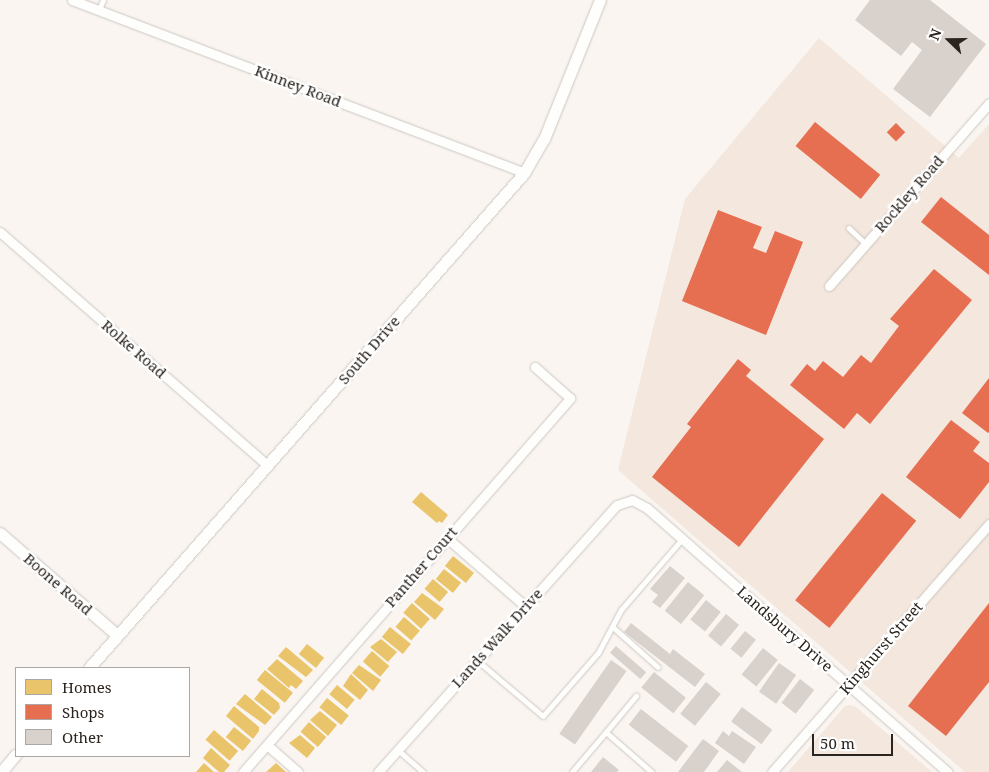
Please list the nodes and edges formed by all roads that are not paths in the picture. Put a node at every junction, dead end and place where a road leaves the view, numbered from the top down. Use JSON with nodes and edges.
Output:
{"nodes":[{"id":1,"x":72,"y":0,"type":"edge"},
{"id":2,"x":103,"y":0,"type":"edge"},
{"id":3,"x":600,"y":0,"type":"edge"},
{"id":4,"x":99,"y":10,"type":"junction"},
{"id":5,"x":989,"y":103,"type":"edge"},
{"id":6,"x":524,"y":173,"type":"junction"},
{"id":7,"x":849,"y":228,"type":"dead end"},
{"id":8,"x":0,"y":232,"type":"edge"},
{"id":9,"x":866,"y":244,"type":"junction"},
{"id":10,"x":829,"y":286,"type":"dead end"},
{"id":11,"x":535,"y":367,"type":"dead end"},
{"id":12,"x":268,"y":466,"type":"junction"},
{"id":13,"x":617,"y":505,"type":"joint"},
{"id":14,"x":989,"y":524,"type":"edge"},
{"id":15,"x":0,"y":533,"type":"edge"},
{"id":16,"x":447,"y":538,"type":"junction"},
{"id":17,"x":682,"y":539,"type":"junction"},
{"id":18,"x":525,"y":606,"type":"junction"},
{"id":19,"x":612,"y":628,"type":"junction"},
{"id":20,"x":117,"y":635,"type":"junction"},
{"id":21,"x":477,"y":660,"type":"junction"},
{"id":22,"x":90,"y":667,"type":"edge"},
{"id":23,"x":658,"y":667,"type":"dead end"},
{"id":24,"x":849,"y":685,"type":"junction"},
{"id":25,"x":636,"y":696,"type":"dead end"},
{"id":26,"x":606,"y":732,"type":"junction"},
{"id":27,"x":266,"y":745,"type":"junction"},
{"id":28,"x":397,"y":750,"type":"junction"},
{"id":29,"x":15,"y":755,"type":"edge"},
{"id":30,"x":1,"y":772,"type":"edge"},
{"id":31,"x":243,"y":772,"type":"edge"},
{"id":32,"x":298,"y":772,"type":"edge"},
{"id":33,"x":378,"y":772,"type":"edge"},
{"id":34,"x":423,"y":772,"type":"edge"},
{"id":35,"x":572,"y":772,"type":"edge"},
{"id":36,"x":652,"y":772,"type":"edge"},
{"id":37,"x":772,"y":772,"type":"edge"},
{"id":38,"x":948,"y":772,"type":"edge"}],
"edges":[{"from":1,"to":4,"type":"street","name":"Kinney Road"},
{"from":2,"to":4,"type":"lane"},
{"from":3,"to":6,"type":"street","name":"South Drive"},
{"from":4,"to":6,"type":"street","name":"Kinney Road"},
{"from":5,"to":9,"type":"street","name":"Rockley Road"},
{"from":6,"to":12,"type":"street","name":"South Drive"},
{"from":7,"to":9,"type":"lane"},
{"from":8,"to":12,"type":"street","name":"Rolke Road"},
{"from":9,"to":10,"type":"street","name":"Rockley Road"},
{"from":11,"to":16,"type":"street","name":"Panther Court"},
{"from":12,"to":20,"type":"street","name":"South Drive"},
{"from":13,"to":17,"type":"street","name":"Landsbury Drive"},
{"from":13,"to":18,"type":"street","name":"Lands Walk Drive"},
{"from":14,"to":24,"type":"street","name":"Kinghurst Street"},
{"from":15,"to":20,"type":"street","name":"Boone Road"},
{"from":16,"to":18,"type":"street"},
{"from":16,"to":27,"type":"street","name":"Panther Court"},
{"from":17,"to":19,"type":"lane"},
{"from":17,"to":24,"type":"street","name":"Landsbury Drive"},
{"from":18,"to":21,"type":"street","name":"Lands Walk Drive"},
{"from":19,"to":21,"type":"lane"},
{"from":19,"to":23,"type":"lane"},
{"from":20,"to":22,"type":"street","name":"South Drive"},
{"from":21,"to":28,"type":"street","name":"Lands Walk Drive"},
{"from":24,"to":37,"type":"street","name":"Kinghurst Street"},
{"from":24,"to":38,"type":"street","name":"Landsbury Drive"},
{"from":25,"to":26,"type":"lane"},
{"from":26,"to":35,"type":"lane"},
{"from":26,"to":36,"type":"lane"},
{"from":27,"to":31,"type":"street","name":"Panther Court"},
{"from":27,"to":32,"type":"street"},
{"from":28,"to":33,"type":"street","name":"Lands Walk Drive"},
{"from":28,"to":34,"type":"lane"},
{"from":29,"to":30,"type":"street"}]}
